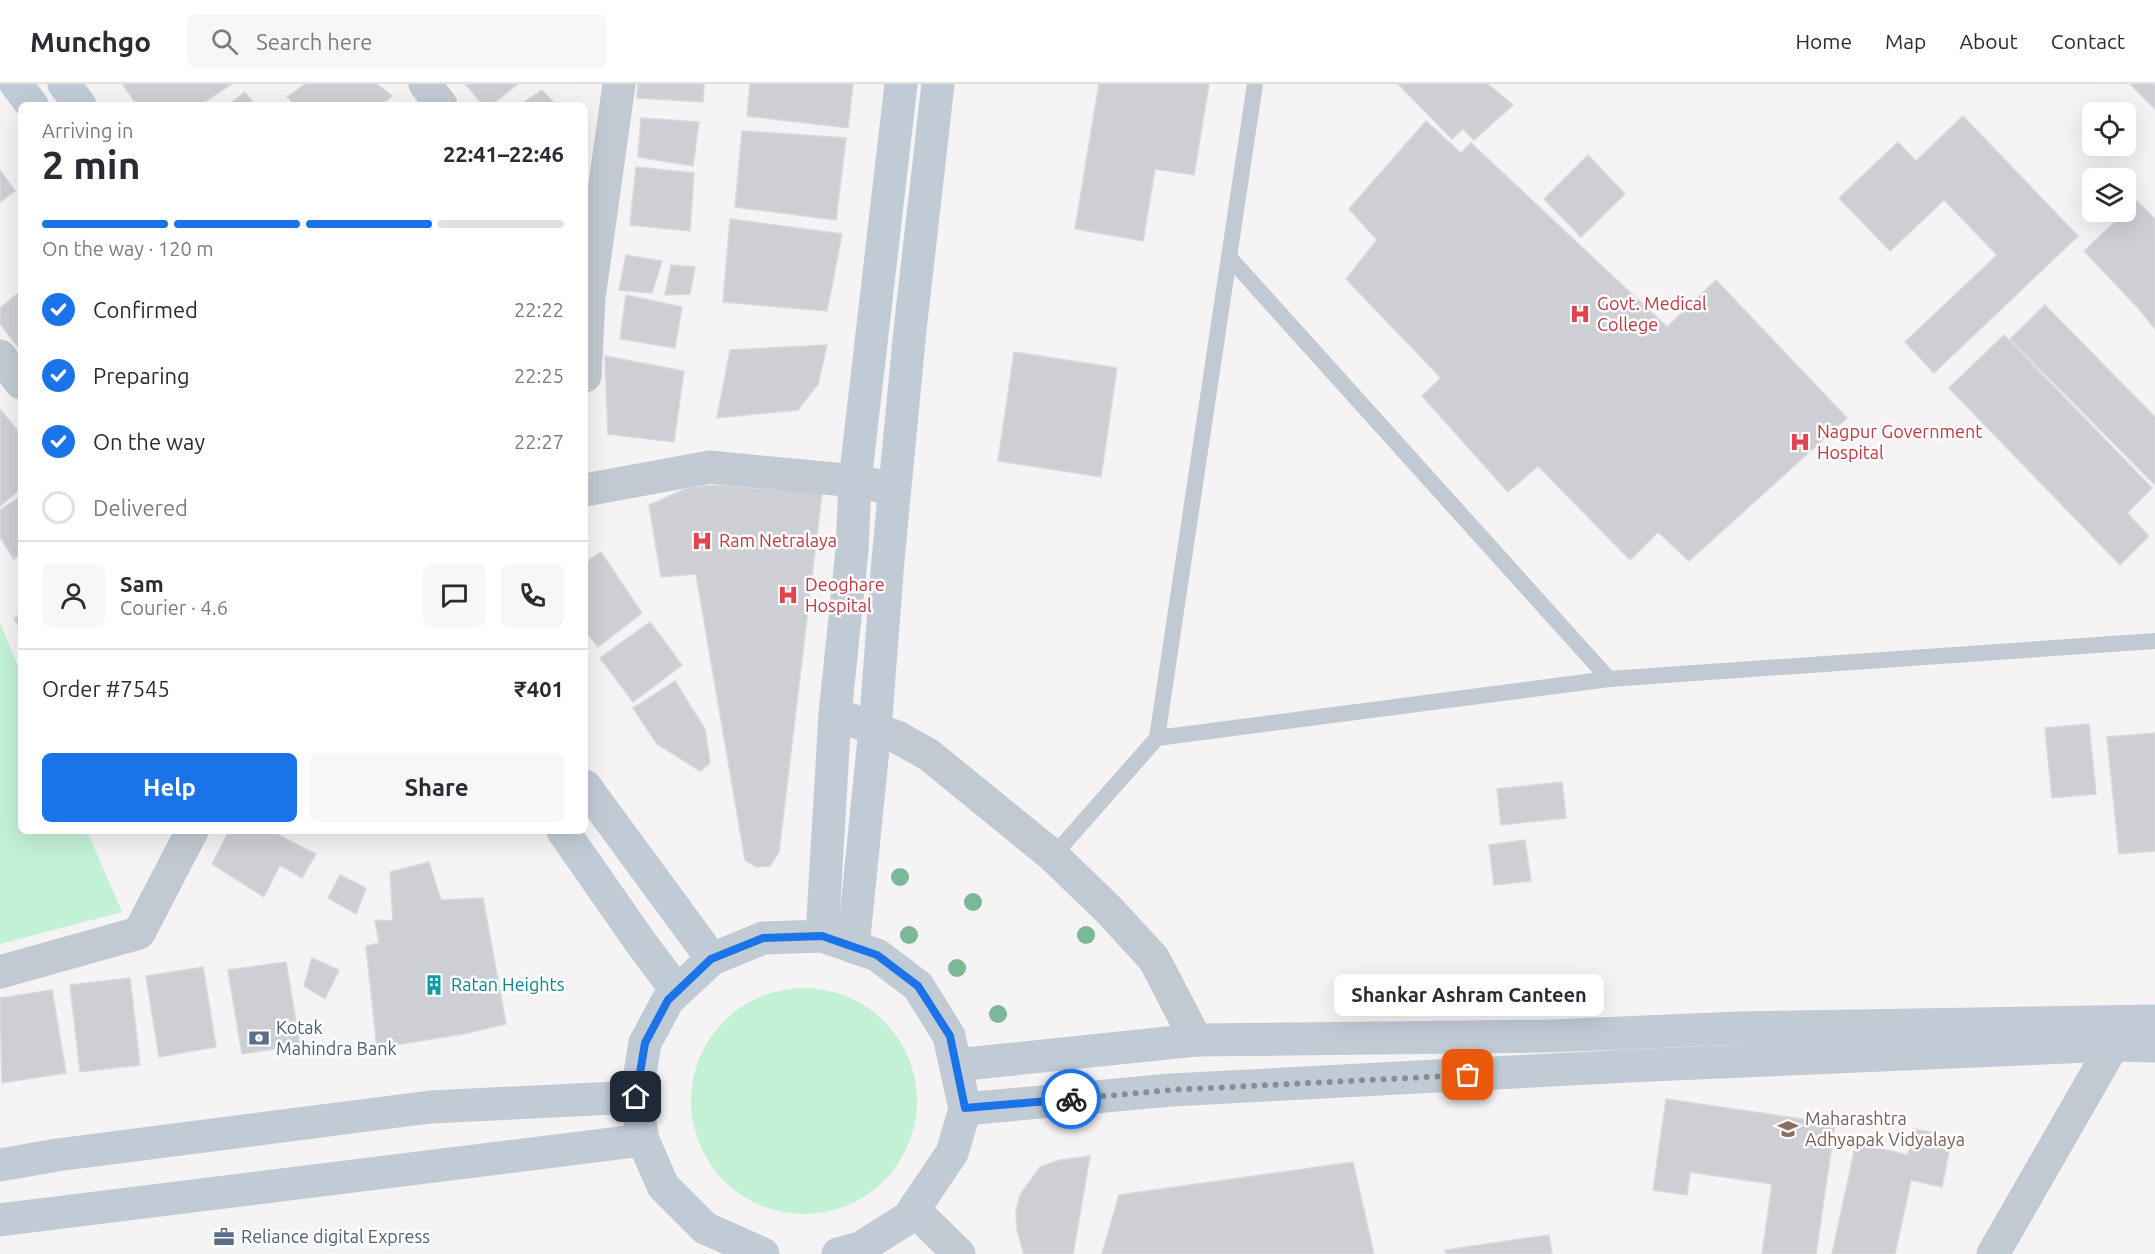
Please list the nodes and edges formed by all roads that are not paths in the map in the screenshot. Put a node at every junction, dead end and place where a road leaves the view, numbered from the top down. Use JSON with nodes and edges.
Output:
{"nodes":[{"id":1,"x":16,"y":84,"type":"edge"},
{"id":2,"x":64,"y":84,"type":"edge"},
{"id":3,"x":425,"y":84,"type":"edge"},
{"id":4,"x":619,"y":84,"type":"edge"},
{"id":5,"x":901,"y":84,"type":"edge"},
{"id":6,"x":938,"y":84,"type":"edge"},
{"id":7,"x":1255,"y":84,"type":"edge"},
{"id":8,"x":30,"y":102,"type":"edge"},
{"id":9,"x":78,"y":102,"type":"edge"},
{"id":10,"x":439,"y":102,"type":"edge"},
{"id":11,"x":1229,"y":257,"type":"junction"},
{"id":12,"x":588,"y":288,"type":"edge"},
{"id":13,"x":0,"y":356,"type":"edge"},
{"id":14,"x":18,"y":379,"type":"edge"},
{"id":15,"x":855,"y":481,"type":"junction"},
{"id":16,"x":588,"y":489,"type":"edge"},
{"id":17,"x":894,"y":489,"type":"junction"},
{"id":18,"x":2155,"y":641,"type":"edge"},
{"id":19,"x":1609,"y":680,"type":"junction"},
{"id":20,"x":835,"y":714,"type":"junction"},
{"id":21,"x":875,"y":729,"type":"junction"},
{"id":22,"x":1157,"y":738,"type":"junction"},
{"id":23,"x":588,"y":790,"type":"edge"},
{"id":24,"x":190,"y":834,"type":"edge"},
{"id":25,"x":565,"y":834,"type":"edge"},
{"id":26,"x":1053,"y":856,"type":"junction"},
{"id":27,"x":822,"y":936,"type":"junction"},
{"id":28,"x":853,"y":946,"type":"junction"},
{"id":29,"x":711,"y":959,"type":"junction"},
{"id":30,"x":0,"y":972,"type":"edge"},
{"id":31,"x":677,"y":991,"type":"junction"},
{"id":32,"x":2155,"y":1020,"type":"edge"},
{"id":33,"x":1196,"y":1040,"type":"junction"},
{"id":34,"x":2113,"y":1045,"type":"junction"},
{"id":35,"x":2155,"y":1046,"type":"edge"},
{"id":36,"x":956,"y":1065,"type":"junction"},
{"id":37,"x":636,"y":1097,"type":"junction"},
{"id":38,"x":965,"y":1108,"type":"junction"},
{"id":39,"x":643,"y":1140,"type":"junction"},
{"id":40,"x":0,"y":1165,"type":"edge"},
{"id":41,"x":914,"y":1209,"type":"junction"},
{"id":42,"x":0,"y":1220,"type":"edge"},
{"id":43,"x":885,"y":1246,"type":"edge"},
{"id":44,"x":725,"y":1247,"type":"edge"},
{"id":45,"x":761,"y":1254,"type":"edge"},
{"id":46,"x":838,"y":1254,"type":"edge"},
{"id":47,"x":959,"y":1254,"type":"edge"},
{"id":48,"x":1994,"y":1254,"type":"edge"}],
"edges":[{"from":1,"to":8,"type":"main road"},
{"from":2,"to":9,"type":"main road"},
{"from":3,"to":10,"type":"street"},
{"from":4,"to":12,"type":"street"},
{"from":5,"to":15,"type":"main road"},
{"from":6,"to":17,"type":"main road"},
{"from":7,"to":11,"type":"lane"},
{"from":11,"to":19,"type":"lane"},
{"from":11,"to":22,"type":"lane"},
{"from":13,"to":14,"type":"street"},
{"from":15,"to":16,"type":"street"},
{"from":15,"to":17,"type":"street"},
{"from":15,"to":20,"type":"main road"},
{"from":17,"to":21,"type":"main road"},
{"from":18,"to":19,"type":"lane"},
{"from":19,"to":22,"type":"lane"},
{"from":20,"to":21,"type":"street"},
{"from":20,"to":27,"type":"main road"},
{"from":21,"to":26,"type":"street"},
{"from":21,"to":28,"type":"main road"},
{"from":22,"to":26,"type":"lane"},
{"from":23,"to":29,"type":"main road"},
{"from":24,"to":30,"type":"street"},
{"from":25,"to":31,"type":"main road"},
{"from":26,"to":33,"type":"street"},
{"from":27,"to":28,"type":"main road"},
{"from":27,"to":29,"type":"main road"},
{"from":28,"to":36,"type":"main road"},
{"from":29,"to":31,"type":"main road"},
{"from":31,"to":37,"type":"main road"},
{"from":32,"to":33,"type":"main road"},
{"from":33,"to":36,"type":"main road"},
{"from":34,"to":35,"type":"main road"},
{"from":34,"to":38,"type":"main road"},
{"from":34,"to":48,"type":"street"},
{"from":36,"to":38,"type":"main road"},
{"from":37,"to":39,"type":"main road"},
{"from":37,"to":40,"type":"main road"},
{"from":38,"to":41,"type":"main road"},
{"from":39,"to":42,"type":"main road"},
{"from":39,"to":44,"type":"main road"},
{"from":41,"to":43,"type":"main road"},
{"from":41,"to":47,"type":"street"},
{"from":43,"to":46,"type":"main road"},
{"from":44,"to":45,"type":"main road"}]}
